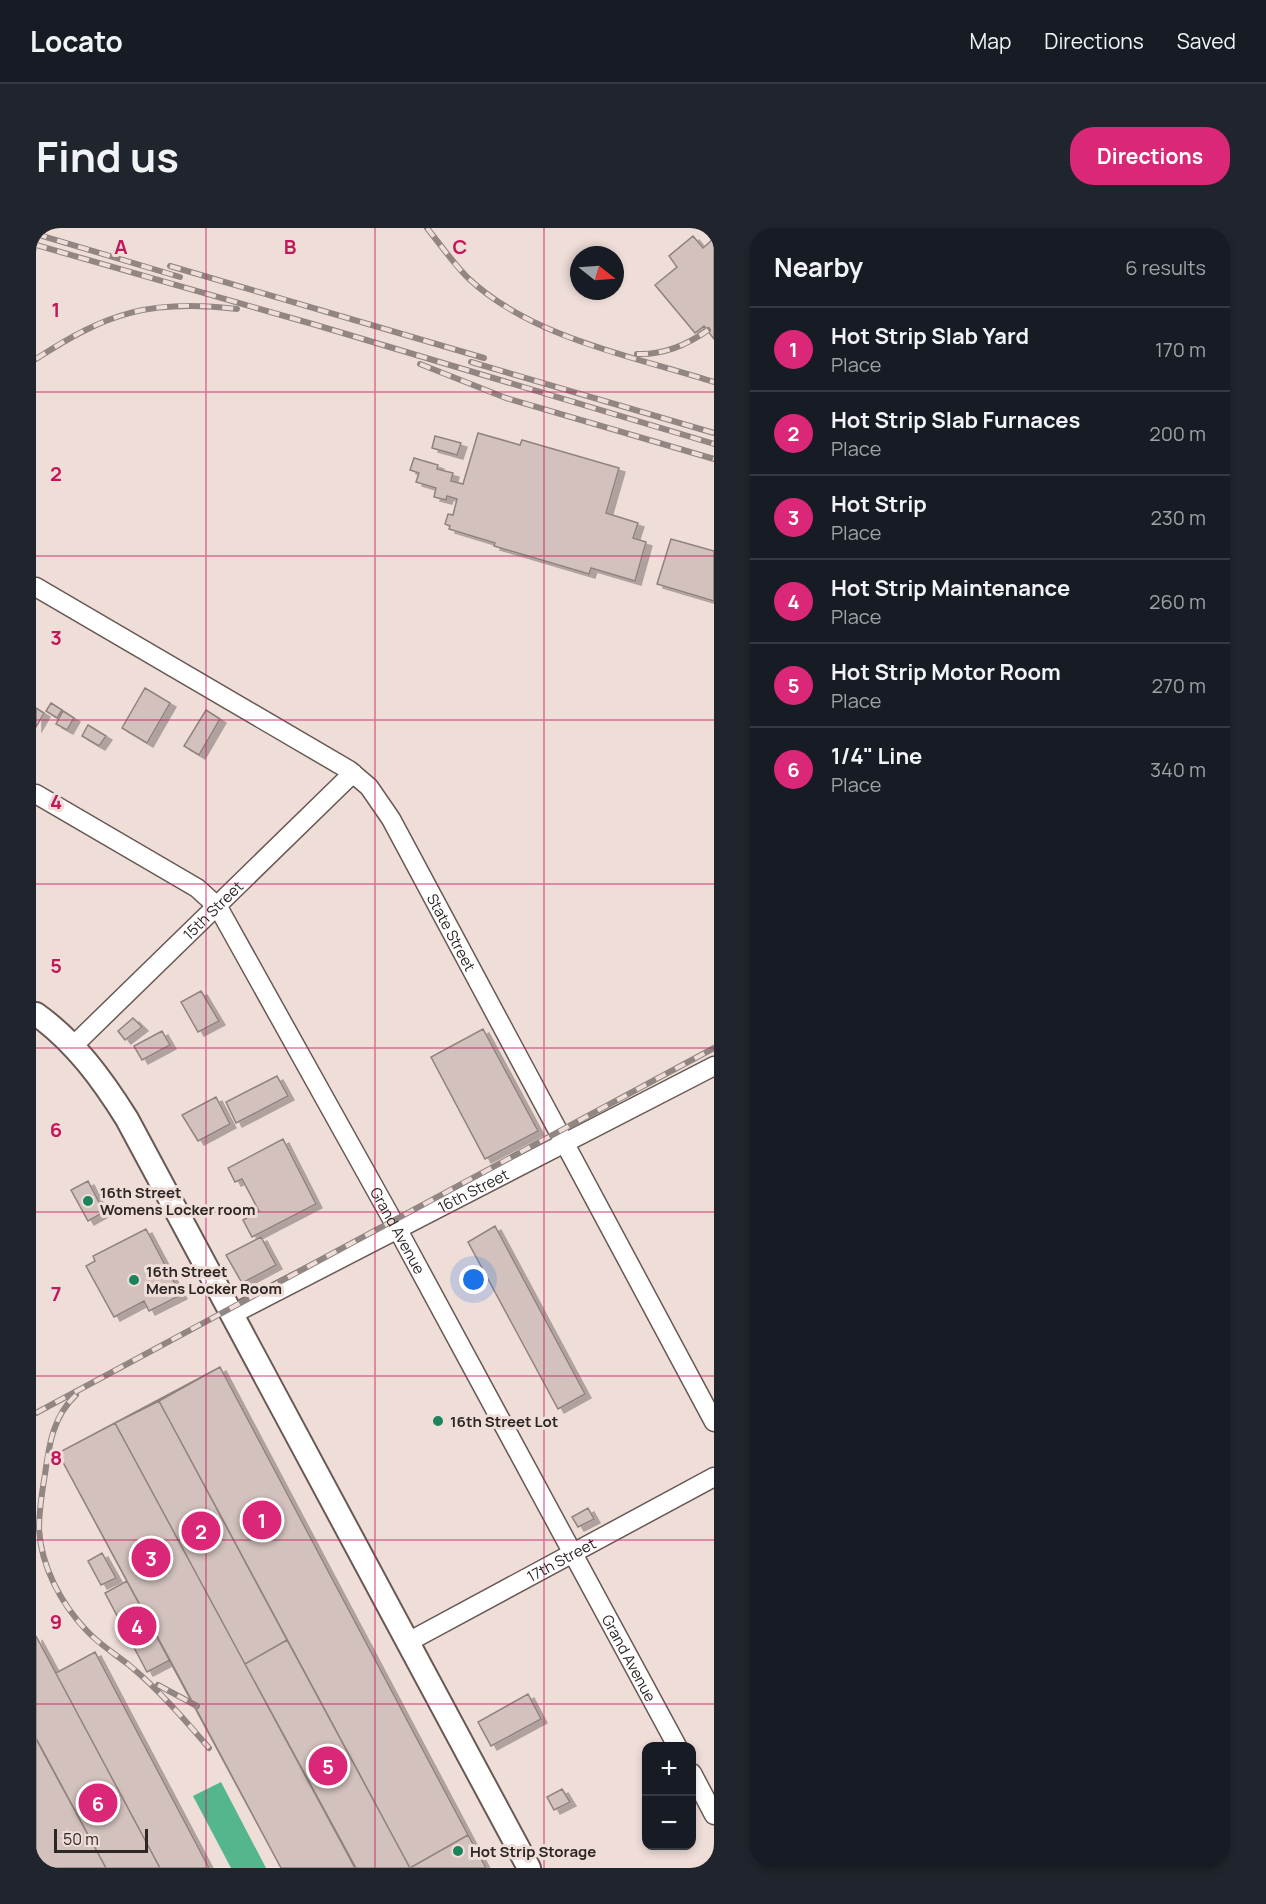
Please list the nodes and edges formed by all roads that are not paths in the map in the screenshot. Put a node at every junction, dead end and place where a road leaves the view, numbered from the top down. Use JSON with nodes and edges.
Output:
{"nodes":[{"id":1,"x":36,"y":587,"type":"edge"},
{"id":2,"x":354,"y":773,"type":"junction"},
{"id":3,"x":36,"y":794,"type":"edge"},
{"id":4,"x":218,"y":907,"type":"junction"},
{"id":5,"x":36,"y":1014,"type":"edge"},
{"id":6,"x":73,"y":1046,"type":"junction"},
{"id":7,"x":714,"y":1066,"type":"edge"},
{"id":8,"x":564,"y":1143,"type":"junction"},
{"id":9,"x":398,"y":1230,"type":"junction"},
{"id":10,"x":232,"y":1314,"type":"junction"},
{"id":11,"x":714,"y":1422,"type":"edge"},
{"id":12,"x":714,"y":1477,"type":"edge"},
{"id":13,"x":572,"y":1553,"type":"junction"},
{"id":14,"x":408,"y":1642,"type":"junction"},
{"id":15,"x":675,"y":1742,"type":"edge"},
{"id":16,"x":696,"y":1781,"type":"edge"},
{"id":17,"x":714,"y":1815,"type":"edge"},
{"id":18,"x":529,"y":1868,"type":"edge"}],
"edges":[{"from":1,"to":2,"type":"street","name":"State Street"},
{"from":2,"to":4,"type":"street","name":"15th Street"},
{"from":2,"to":8,"type":"street","name":"State Street"},
{"from":3,"to":4,"type":"street","name":"Grand Avenue"},
{"from":4,"to":6,"type":"street","name":"15th Street"},
{"from":4,"to":9,"type":"street","name":"Grand Avenue"},
{"from":5,"to":6,"type":"main road"},
{"from":6,"to":10,"type":"main road"},
{"from":7,"to":8,"type":"street","name":"16th Street"},
{"from":8,"to":9,"type":"street","name":"16th Street"},
{"from":8,"to":11,"type":"street","name":"State Street"},
{"from":9,"to":10,"type":"street","name":"16th Street"},
{"from":9,"to":13,"type":"street","name":"Grand Avenue"},
{"from":10,"to":14,"type":"main road"},
{"from":12,"to":13,"type":"street","name":"17th Street"},
{"from":13,"to":14,"type":"street","name":"17th Street"},
{"from":13,"to":15,"type":"street","name":"Grand Avenue"},
{"from":14,"to":18,"type":"main road"},
{"from":16,"to":17,"type":"street"}]}
